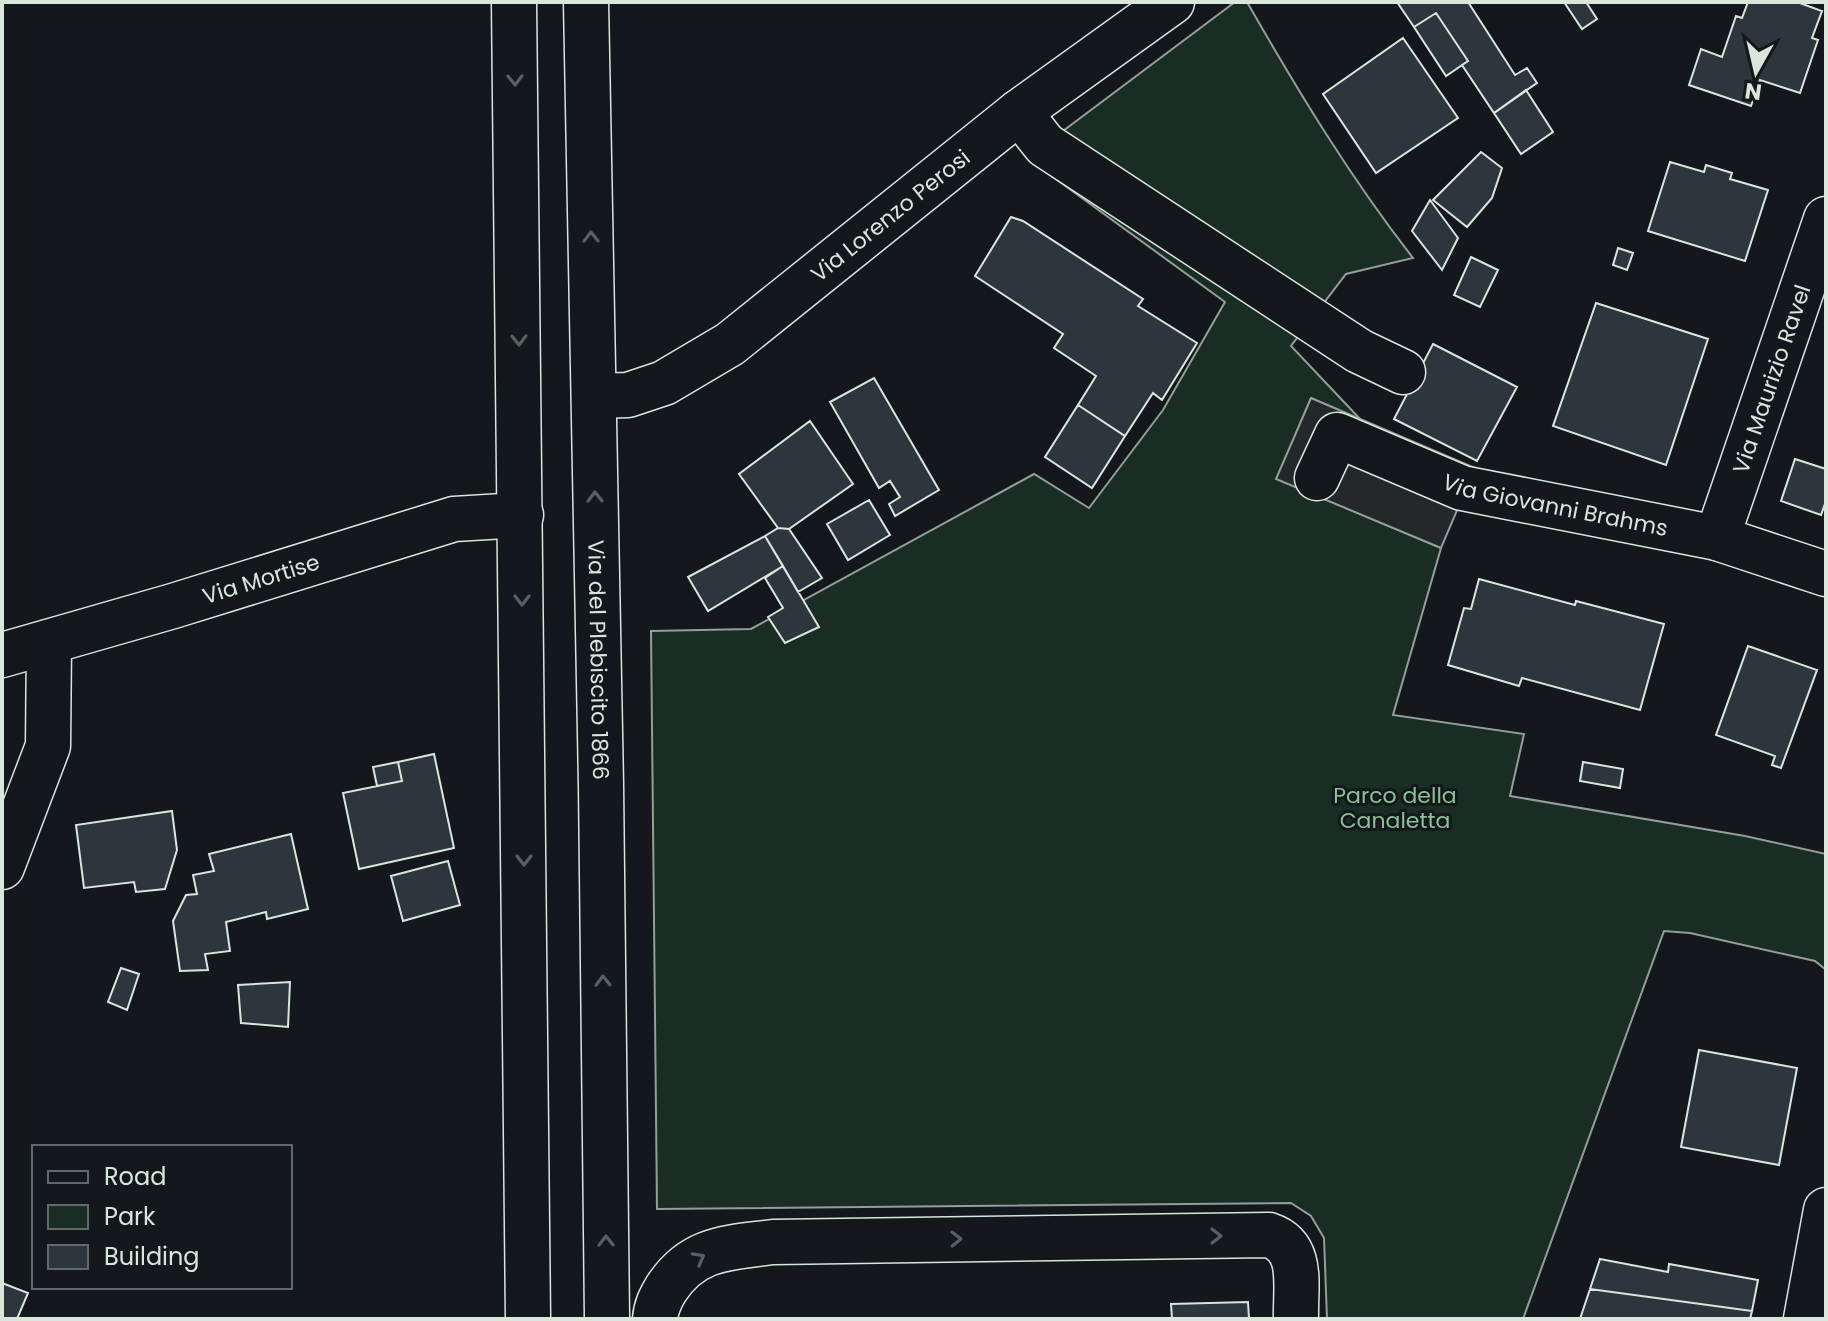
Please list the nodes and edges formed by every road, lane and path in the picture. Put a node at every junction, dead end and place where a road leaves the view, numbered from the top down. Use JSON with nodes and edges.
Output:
{"nodes":[{"id":1,"x":514,"y":2,"type":"edge"},
{"id":2,"x":586,"y":2,"type":"edge"},
{"id":3,"x":1172,"y":2,"type":"edge"},
{"id":4,"x":1019,"y":112,"type":"junction"},
{"id":5,"x":1826,"y":219,"type":"edge"},
{"id":6,"x":1403,"y":372,"type":"dead end"},
{"id":7,"x":594,"y":396,"type":"junction"},
{"id":8,"x":1317,"y":478,"type":"dead end"},
{"id":9,"x":521,"y":515,"type":"junction"},
{"id":10,"x":1717,"y":538,"type":"junction"},
{"id":11,"x":1826,"y":574,"type":"edge"},
{"id":12,"x":49,"y":642,"type":"junction"},
{"id":13,"x":2,"y":655,"type":"edge"},
{"id":14,"x":2,"y":867,"type":"edge"},
{"id":15,"x":1826,"y":1210,"type":"edge"},
{"id":16,"x":1821,"y":1261,"type":"edge"},
{"id":17,"x":528,"y":1319,"type":"edge"},
{"id":18,"x":607,"y":1319,"type":"edge"},
{"id":19,"x":655,"y":1319,"type":"edge"},
{"id":20,"x":1296,"y":1319,"type":"edge"},
{"id":21,"x":1806,"y":1319,"type":"edge"}],
"edges":[{"from":1,"to":9,"type":"main road","one_way":true},
{"from":7,"to":2,"type":"main road","name":"Via del Plebiscito 1866","one_way":true},
{"from":3,"to":4,"type":"main road","name":"Via Lorenzo Perosi"},
{"from":4,"to":6,"type":"main road"},
{"from":4,"to":7,"type":"main road","name":"Via Lorenzo Perosi"},
{"from":5,"to":10,"type":"main road","name":"Via Maurizio Ravel"},
{"from":18,"to":7,"type":"main road","name":"Via del Plebiscito 1866","one_way":true},
{"from":8,"to":10,"type":"main road","name":"Via Giovanni Brahms"},
{"from":9,"to":12,"type":"main road","name":"Via Mortise"},
{"from":9,"to":17,"type":"main road","one_way":true},
{"from":10,"to":11,"type":"main road","name":"Via Giovanni Brahms"},
{"from":12,"to":13,"type":"main road","name":"Via Mortise"},
{"from":12,"to":14,"type":"main road"},
{"from":15,"to":16,"type":"main road"},
{"from":16,"to":21,"type":"main road"},
{"from":19,"to":20,"type":"main road","one_way":true}]}
